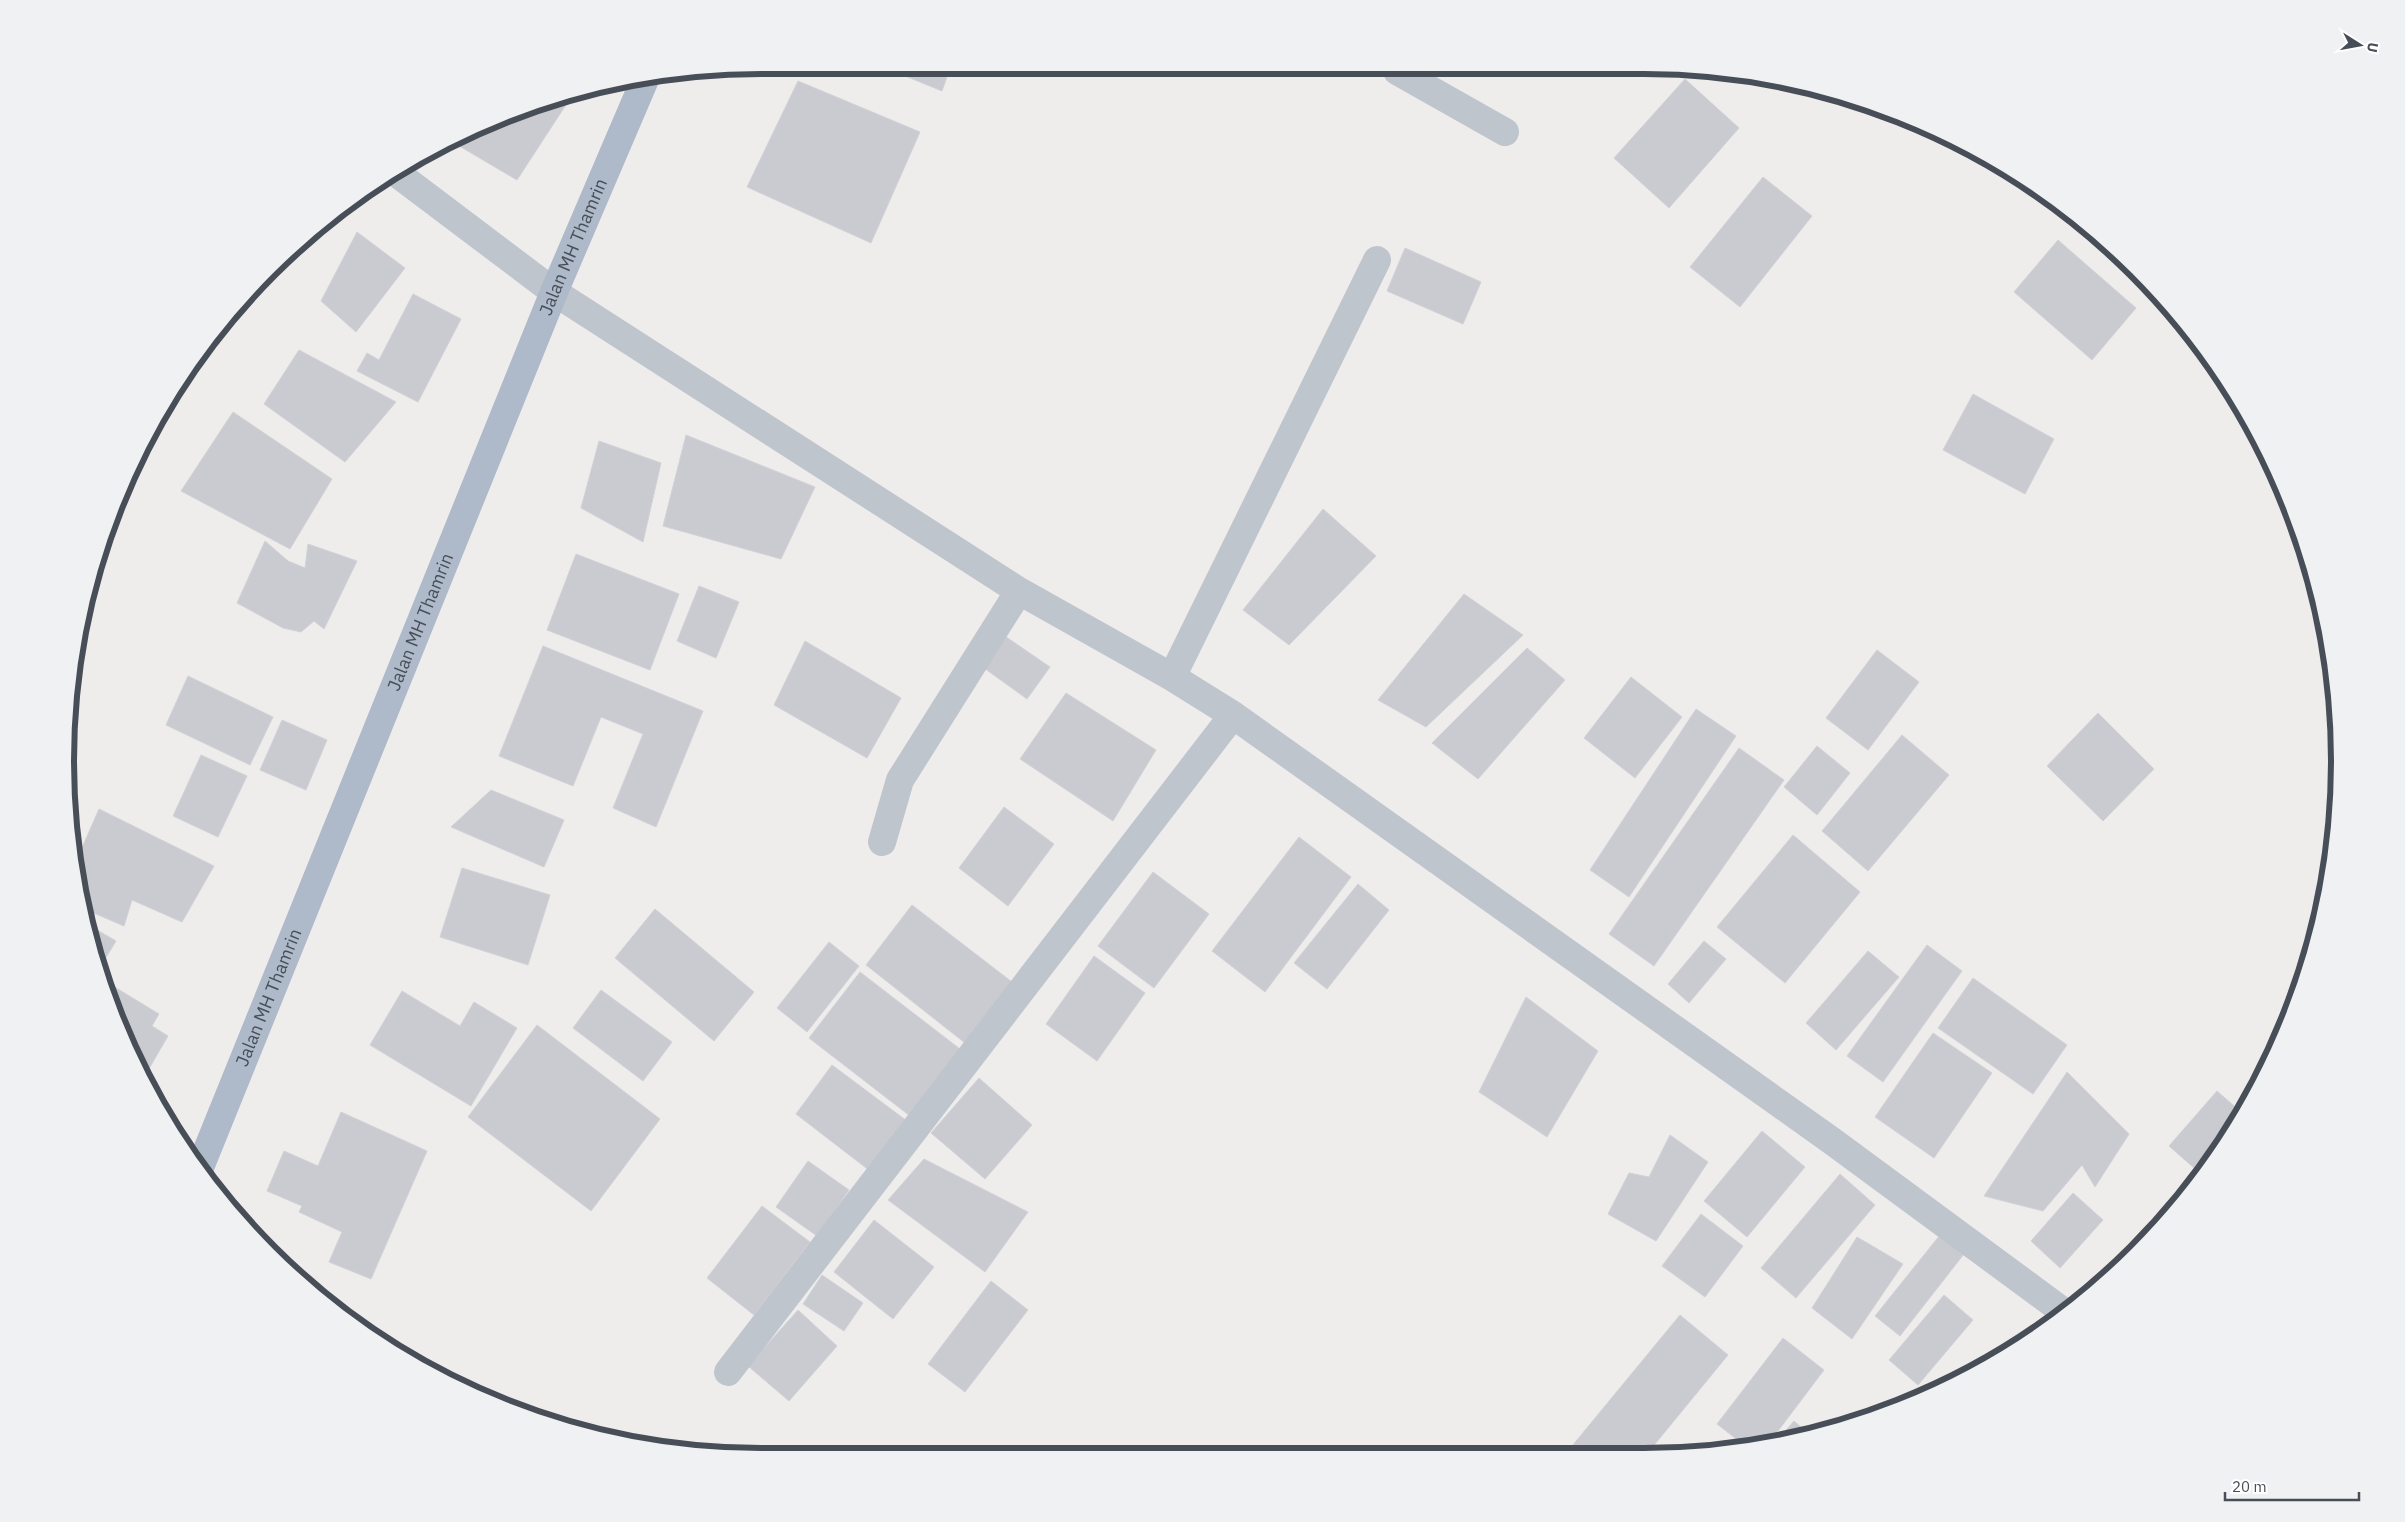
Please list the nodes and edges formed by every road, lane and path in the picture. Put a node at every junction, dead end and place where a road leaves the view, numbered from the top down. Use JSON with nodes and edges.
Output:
{"nodes":[{"id":1,"x":1402,"y":74,"type":"edge"},
{"id":2,"x":642,"y":85,"type":"edge"},
{"id":3,"x":1505,"y":132,"type":"dead end"},
{"id":4,"x":401,"y":176,"type":"edge"},
{"id":5,"x":1377,"y":260,"type":"dead end"},
{"id":6,"x":554,"y":292,"type":"junction"},
{"id":7,"x":1019,"y":591,"type":"junction"},
{"id":8,"x":1172,"y":677,"type":"junction"},
{"id":9,"x":1232,"y":716,"type":"junction"},
{"id":10,"x":882,"y":842,"type":"dead end"},
{"id":11,"x":203,"y":1161,"type":"edge"},
{"id":12,"x":2059,"y":1308,"type":"edge"},
{"id":13,"x":728,"y":1372,"type":"dead end"}],
"edges":[{"from":1,"to":3,"type":"street"},
{"from":2,"to":6,"type":"main road","name":"Jalan MH Thamrin"},
{"from":4,"to":6,"type":"street"},
{"from":5,"to":8,"type":"street"},
{"from":6,"to":7,"type":"street"},
{"from":6,"to":11,"type":"main road","name":"Jalan MH Thamrin"},
{"from":7,"to":8,"type":"street"},
{"from":7,"to":10,"type":"street"},
{"from":8,"to":9,"type":"street"},
{"from":9,"to":12,"type":"street"},
{"from":9,"to":13,"type":"street"}]}
